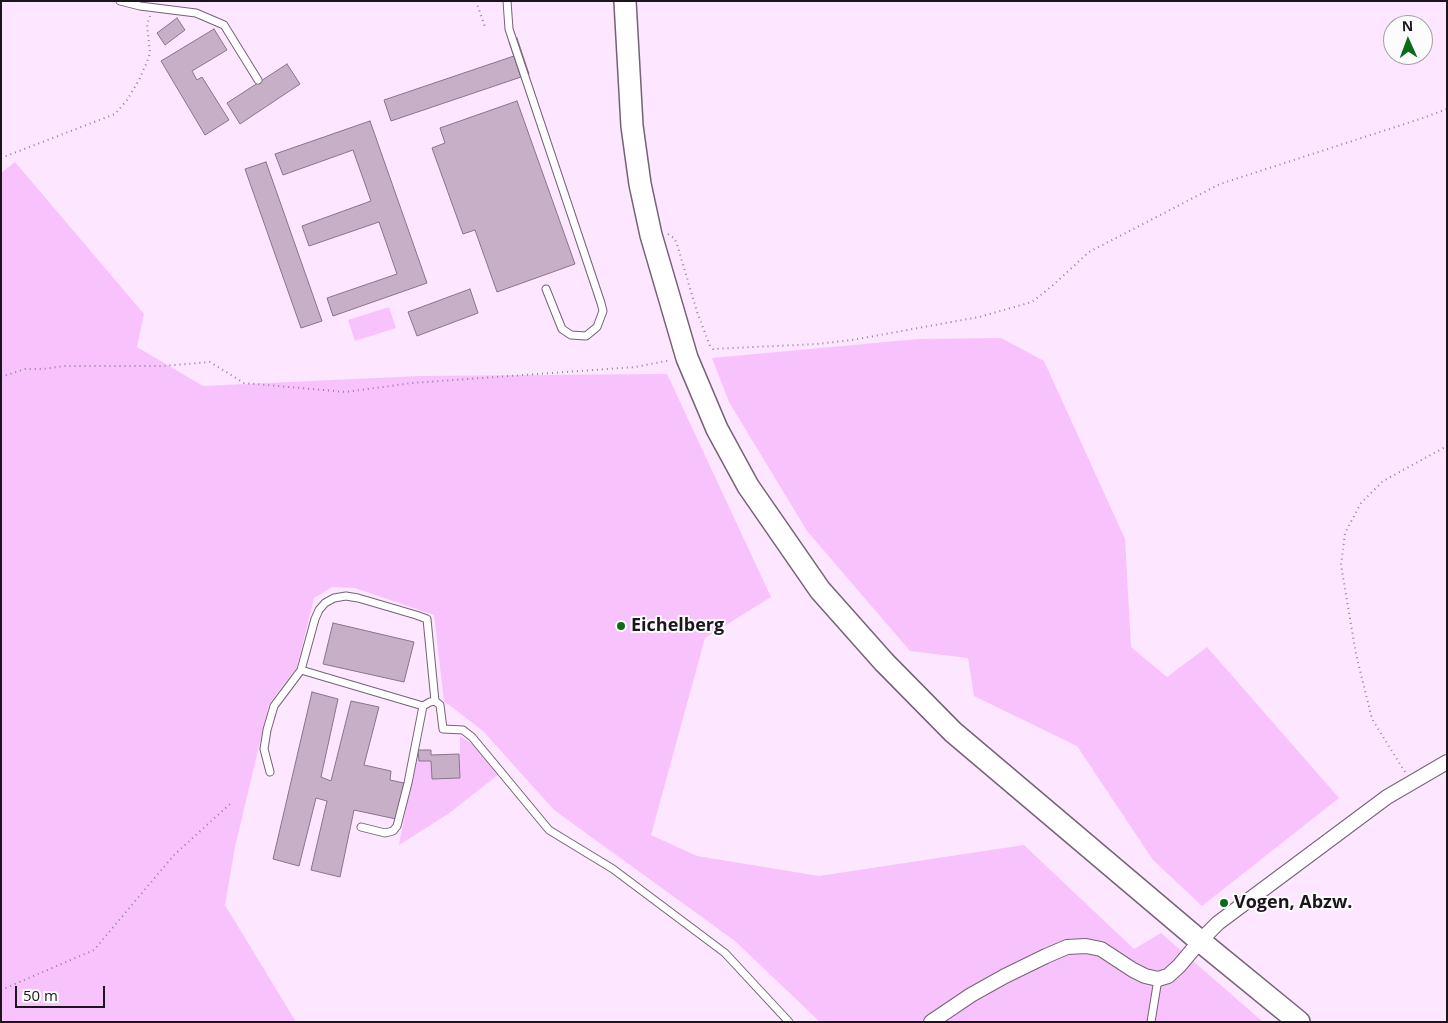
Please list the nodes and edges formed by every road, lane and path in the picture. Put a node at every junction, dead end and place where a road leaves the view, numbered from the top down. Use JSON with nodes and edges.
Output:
{"nodes":[{"id":1,"x":120,"y":1,"type":"edge"},
{"id":2,"x":476,"y":1,"type":"edge"},
{"id":3,"x":507,"y":1,"type":"edge"},
{"id":4,"x":625,"y":1,"type":"edge"},
{"id":5,"x":153,"y":7,"type":"junction"},
{"id":6,"x":484,"y":27,"type":"dead end"},
{"id":7,"x":258,"y":80,"type":"dead end"},
{"id":8,"x":1447,"y":109,"type":"edge"},
{"id":9,"x":1,"y":158,"type":"edge"},
{"id":10,"x":650,"y":235,"type":"junction"},
{"id":11,"x":546,"y":289,"type":"dead end"},
{"id":12,"x":688,"y":358,"type":"junction"},
{"id":13,"x":1,"y":377,"type":"edge"},
{"id":14,"x":1447,"y":446,"type":"edge"},
{"id":15,"x":301,"y":670,"type":"junction"},
{"id":16,"x":435,"y":701,"type":"junction"},
{"id":17,"x":422,"y":706,"type":"junction"},
{"id":18,"x":1447,"y":762,"type":"edge"},
{"id":19,"x":270,"y":772,"type":"dead end"},
{"id":20,"x":1412,"y":782,"type":"junction"},
{"id":21,"x":230,"y":804,"type":"dead end"},
{"id":22,"x":361,"y":827,"type":"dead end"},
{"id":23,"x":1200,"y":941,"type":"junction"},
{"id":24,"x":1158,"y":979,"type":"junction"},
{"id":25,"x":1,"y":990,"type":"edge"},
{"id":26,"x":788,"y":1022,"type":"edge"},
{"id":27,"x":931,"y":1022,"type":"edge"},
{"id":28,"x":1151,"y":1022,"type":"edge"},
{"id":29,"x":1299,"y":1022,"type":"edge"}],
"edges":[{"from":1,"to":5,"type":"lane"},
{"from":2,"to":6,"type":"path"},
{"from":3,"to":11,"type":"lane"},
{"from":4,"to":10,"type":"main road"},
{"from":5,"to":7,"type":"lane"},
{"from":5,"to":9,"type":"path"},
{"from":8,"to":10,"type":"path"},
{"from":10,"to":12,"type":"main road"},
{"from":12,"to":13,"type":"path"},
{"from":12,"to":23,"type":"main road"},
{"from":14,"to":20,"type":"path"},
{"from":15,"to":16,"type":"lane"},
{"from":15,"to":17,"type":"lane"},
{"from":15,"to":19,"type":"lane"},
{"from":16,"to":17,"type":"lane"},
{"from":16,"to":26,"type":"lane"},
{"from":17,"to":22,"type":"lane"},
{"from":18,"to":20,"type":"street"},
{"from":20,"to":23,"type":"street"},
{"from":21,"to":25,"type":"path"},
{"from":23,"to":24,"type":"street"},
{"from":23,"to":29,"type":"main road"},
{"from":24,"to":27,"type":"street"},
{"from":24,"to":28,"type":"lane"}]}
